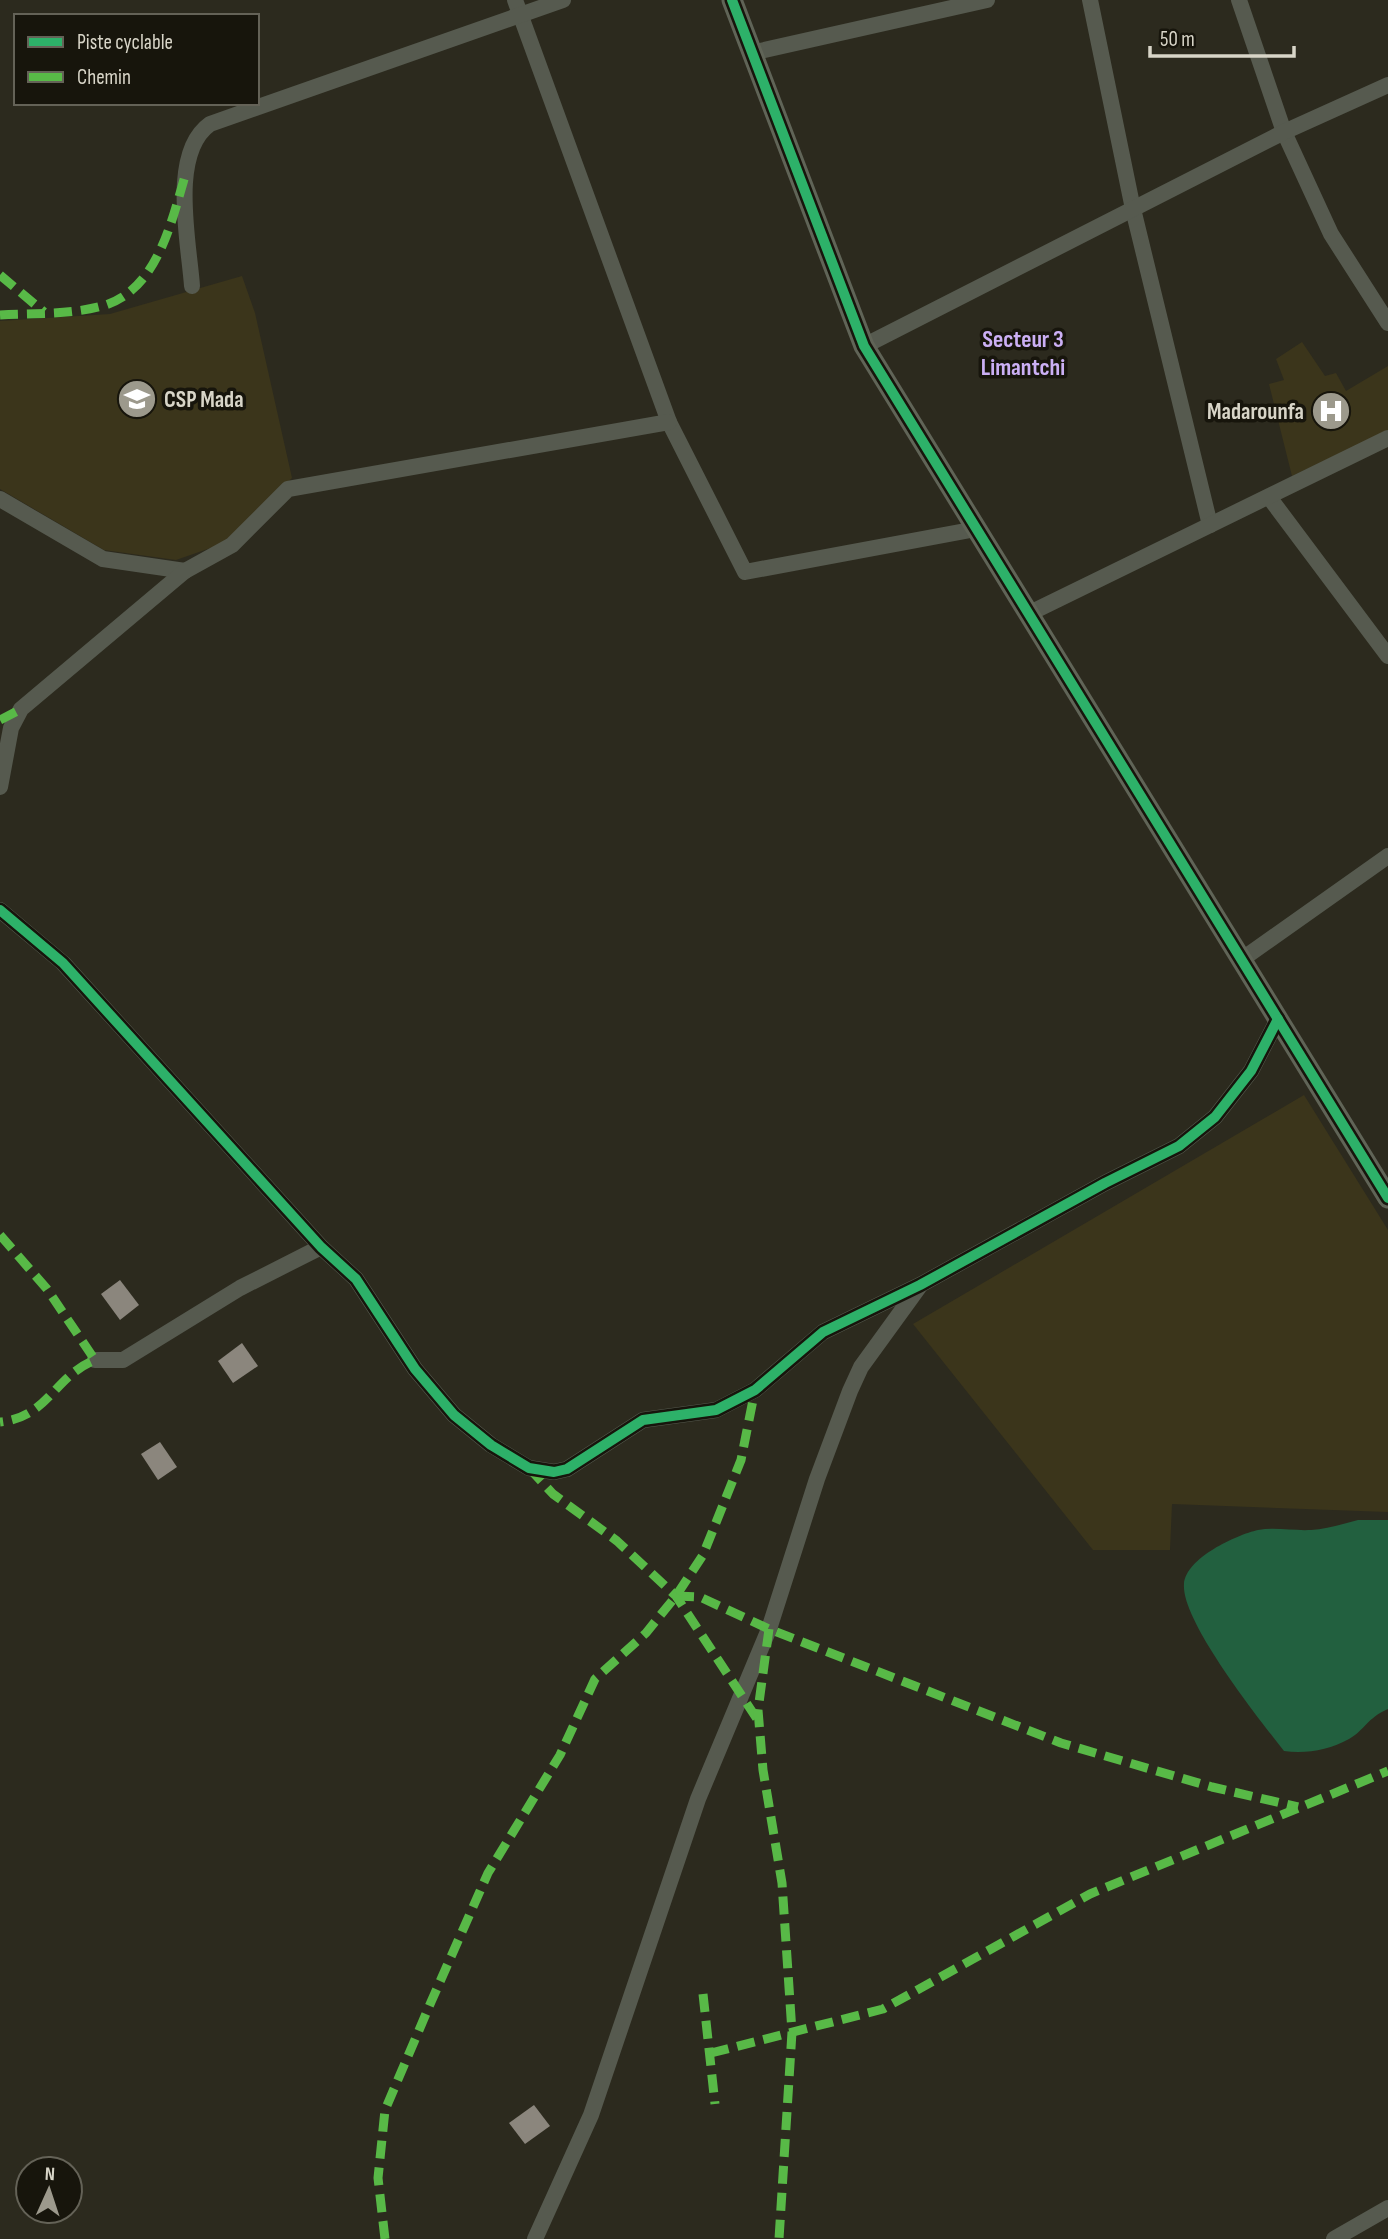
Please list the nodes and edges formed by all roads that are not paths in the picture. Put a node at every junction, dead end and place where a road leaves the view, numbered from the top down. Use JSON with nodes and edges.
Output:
{"nodes":[{"id":1,"x":563,"y":0,"type":"edge"},
{"id":2,"x":732,"y":0,"type":"edge"},
{"id":3,"x":987,"y":0,"type":"edge"},
{"id":4,"x":1090,"y":0,"type":"edge"},
{"id":5,"x":1239,"y":0,"type":"edge"},
{"id":6,"x":517,"y":7,"type":"edge"},
{"id":7,"x":751,"y":53,"type":"junction"},
{"id":8,"x":1388,"y":85,"type":"edge"},
{"id":9,"x":1284,"y":132,"type":"junction"},
{"id":10,"x":1133,"y":209,"type":"junction"},
{"id":11,"x":192,"y":286,"type":"dead end"},
{"id":12,"x":1388,"y":323,"type":"edge"},
{"id":13,"x":864,"y":346,"type":"junction"},
{"id":14,"x":669,"y":422,"type":"junction"},
{"id":15,"x":1388,"y":438,"type":"edge"},
{"id":16,"x":1269,"y":497,"type":"junction"},
{"id":17,"x":0,"y":499,"type":"edge"},
{"id":18,"x":1210,"y":525,"type":"junction"},
{"id":19,"x":975,"y":528,"type":"junction"},
{"id":20,"x":185,"y":571,"type":"junction"},
{"id":21,"x":1028,"y":614,"type":"junction"},
{"id":22,"x":1388,"y":656,"type":"edge"},
{"id":23,"x":0,"y":787,"type":"edge"},
{"id":24,"x":1388,"y":856,"type":"edge"},
{"id":25,"x":0,"y":910,"type":"edge"},
{"id":26,"x":1241,"y":960,"type":"junction"},
{"id":27,"x":1278,"y":1019,"type":"junction"},
{"id":28,"x":1388,"y":1198,"type":"edge"},
{"id":29,"x":321,"y":1247,"type":"junction"},
{"id":30,"x":920,"y":1284,"type":"junction"},
{"id":31,"x":94,"y":1360,"type":"dead end"},
{"id":32,"x":1388,"y":2208,"type":"edge"},
{"id":33,"x":535,"y":2239,"type":"edge"},
{"id":34,"x":1334,"y":2239,"type":"edge"}],
"edges":[{"from":1,"to":6,"type":"street"},
{"from":2,"to":7,"type":"street"},
{"from":3,"to":7,"type":"street"},
{"from":4,"to":10,"type":"street"},
{"from":5,"to":9,"type":"street"},
{"from":6,"to":11,"type":"street"},
{"from":6,"to":14,"type":"street"},
{"from":7,"to":13,"type":"street"},
{"from":8,"to":9,"type":"street"},
{"from":9,"to":10,"type":"street"},
{"from":9,"to":12,"type":"street"},
{"from":10,"to":13,"type":"street"},
{"from":10,"to":18,"type":"street"},
{"from":13,"to":19,"type":"street"},
{"from":14,"to":19,"type":"street"},
{"from":14,"to":20,"type":"street"},
{"from":15,"to":16,"type":"street"},
{"from":16,"to":18,"type":"street"},
{"from":16,"to":22,"type":"street"},
{"from":17,"to":20,"type":"street"},
{"from":18,"to":21,"type":"street"},
{"from":19,"to":21,"type":"street"},
{"from":20,"to":23,"type":"street"},
{"from":21,"to":26,"type":"street"},
{"from":24,"to":26,"type":"street"},
{"from":25,"to":29,"type":"street"},
{"from":26,"to":27,"type":"street"},
{"from":27,"to":28,"type":"street"},
{"from":27,"to":30,"type":"street"},
{"from":29,"to":30,"type":"street"},
{"from":29,"to":31,"type":"street"},
{"from":30,"to":33,"type":"street"},
{"from":32,"to":34,"type":"street"}]}
